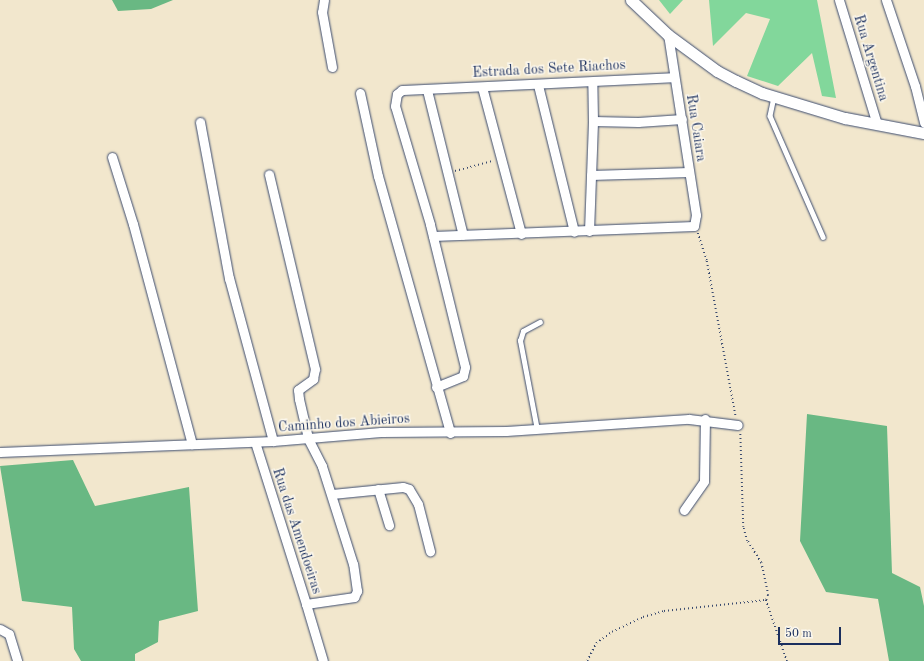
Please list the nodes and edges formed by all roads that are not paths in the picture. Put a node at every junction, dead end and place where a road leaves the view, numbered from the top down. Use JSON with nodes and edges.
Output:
{"nodes":[{"id":1,"x":324,"y":0,"type":"edge"},
{"id":2,"x":631,"y":0,"type":"edge"},
{"id":3,"x":839,"y":0,"type":"edge"},
{"id":4,"x":886,"y":0,"type":"edge"},
{"id":5,"x":668,"y":35,"type":"junction"},
{"id":6,"x":332,"y":67,"type":"dead end"},
{"id":7,"x":673,"y":77,"type":"junction"},
{"id":8,"x":592,"y":82,"type":"junction"},
{"id":9,"x":538,"y":85,"type":"junction"},
{"id":10,"x":482,"y":87,"type":"junction"},
{"id":11,"x":427,"y":90,"type":"junction"},
{"id":12,"x":360,"y":92,"type":"dead end"},
{"id":13,"x":774,"y":97,"type":"junction"},
{"id":14,"x":682,"y":119,"type":"junction"},
{"id":15,"x":593,"y":121,"type":"junction"},
{"id":16,"x":200,"y":122,"type":"dead end"},
{"id":17,"x":877,"y":124,"type":"junction"},
{"id":18,"x":924,"y":124,"type":"edge"},
{"id":19,"x":924,"y":133,"type":"edge"},
{"id":20,"x":112,"y":157,"type":"dead end"},
{"id":21,"x":689,"y":172,"type":"junction"},
{"id":22,"x":269,"y":174,"type":"dead end"},
{"id":23,"x":592,"y":175,"type":"junction"},
{"id":24,"x":574,"y":232,"type":"junction"},
{"id":25,"x":589,"y":232,"type":"junction"},
{"id":26,"x":521,"y":234,"type":"junction"},
{"id":27,"x":463,"y":235,"type":"junction"},
{"id":28,"x":433,"y":236,"type":"junction"},
{"id":29,"x":823,"y":237,"type":"dead end"},
{"id":30,"x":540,"y":322,"type":"dead end"},
{"id":31,"x":436,"y":387,"type":"junction"},
{"id":32,"x":705,"y":419,"type":"junction"},
{"id":33,"x":738,"y":425,"type":"dead end"},
{"id":34,"x":538,"y":430,"type":"junction"},
{"id":35,"x":450,"y":433,"type":"junction"},
{"id":36,"x":308,"y":438,"type":"junction"},
{"id":37,"x":273,"y":441,"type":"junction"},
{"id":38,"x":255,"y":442,"type":"junction"},
{"id":39,"x":192,"y":444,"type":"junction"},
{"id":40,"x":0,"y":452,"type":"edge"},
{"id":41,"x":378,"y":490,"type":"junction"},
{"id":42,"x":332,"y":494,"type":"junction"},
{"id":43,"x":684,"y":510,"type":"dead end"},
{"id":44,"x":389,"y":525,"type":"dead end"},
{"id":45,"x":430,"y":551,"type":"dead end"},
{"id":46,"x":306,"y":604,"type":"junction"},
{"id":47,"x":0,"y":629,"type":"edge"},
{"id":48,"x":17,"y":661,"type":"edge"},
{"id":49,"x":323,"y":661,"type":"edge"}],
"edges":[{"from":1,"to":6,"type":"street"},
{"from":2,"to":5,"type":"street"},
{"from":3,"to":17,"type":"street","name":"Rua Argentina"},
{"from":4,"to":18,"type":"street"},
{"from":5,"to":7,"type":"street","name":"Rua Caiara"},
{"from":5,"to":13,"type":"street"},
{"from":7,"to":8,"type":"street","name":"Estrada dos Sete Riachos"},
{"from":7,"to":14,"type":"street","name":"Rua Caiara"},
{"from":8,"to":9,"type":"street","name":"Estrada dos Sete Riachos"},
{"from":8,"to":15,"type":"street"},
{"from":9,"to":10,"type":"street","name":"Estrada dos Sete Riachos"},
{"from":9,"to":24,"type":"street"},
{"from":10,"to":11,"type":"street","name":"Estrada dos Sete Riachos"},
{"from":10,"to":26,"type":"street"},
{"from":11,"to":27,"type":"street"},
{"from":11,"to":28,"type":"street","name":"Estrada dos Sete Riachos"},
{"from":12,"to":31,"type":"street"},
{"from":13,"to":17,"type":"street"},
{"from":13,"to":29,"type":"lane"},
{"from":14,"to":15,"type":"street"},
{"from":14,"to":21,"type":"street","name":"Rua Caiara"},
{"from":15,"to":23,"type":"street"},
{"from":16,"to":37,"type":"street"},
{"from":17,"to":19,"type":"street"},
{"from":20,"to":39,"type":"street"},
{"from":21,"to":23,"type":"street"},
{"from":21,"to":25,"type":"street","name":"Rua Caiara"},
{"from":22,"to":36,"type":"street","name":"Rua das Amendoeiras"},
{"from":23,"to":25,"type":"street"},
{"from":24,"to":25,"type":"street"},
{"from":24,"to":26,"type":"street"},
{"from":26,"to":27,"type":"street"},
{"from":27,"to":28,"type":"street"},
{"from":28,"to":31,"type":"street"},
{"from":30,"to":34,"type":"lane"},
{"from":31,"to":35,"type":"street"},
{"from":32,"to":33,"type":"street","name":"Caminho dos Abieiros"},
{"from":32,"to":34,"type":"street","name":"Caminho dos Abieiros"},
{"from":32,"to":43,"type":"street"},
{"from":34,"to":35,"type":"street","name":"Caminho dos Abieiros"},
{"from":35,"to":36,"type":"street","name":"Caminho dos Abieiros"},
{"from":36,"to":37,"type":"street","name":"Caminho dos Abieiros"},
{"from":36,"to":42,"type":"street","name":"Rua das Amendoeiras"},
{"from":37,"to":38,"type":"street","name":"Caminho dos Abieiros"},
{"from":38,"to":39,"type":"street","name":"Caminho dos Abieiros"},
{"from":38,"to":46,"type":"street","name":"Rua das Amendoeiras"},
{"from":39,"to":40,"type":"street","name":"Caminho dos Abieiros"},
{"from":41,"to":42,"type":"street"},
{"from":41,"to":44,"type":"street"},
{"from":41,"to":45,"type":"street"},
{"from":42,"to":46,"type":"street","name":"Rua das Amendoeiras"},
{"from":46,"to":49,"type":"street"},
{"from":47,"to":48,"type":"street"}]}
